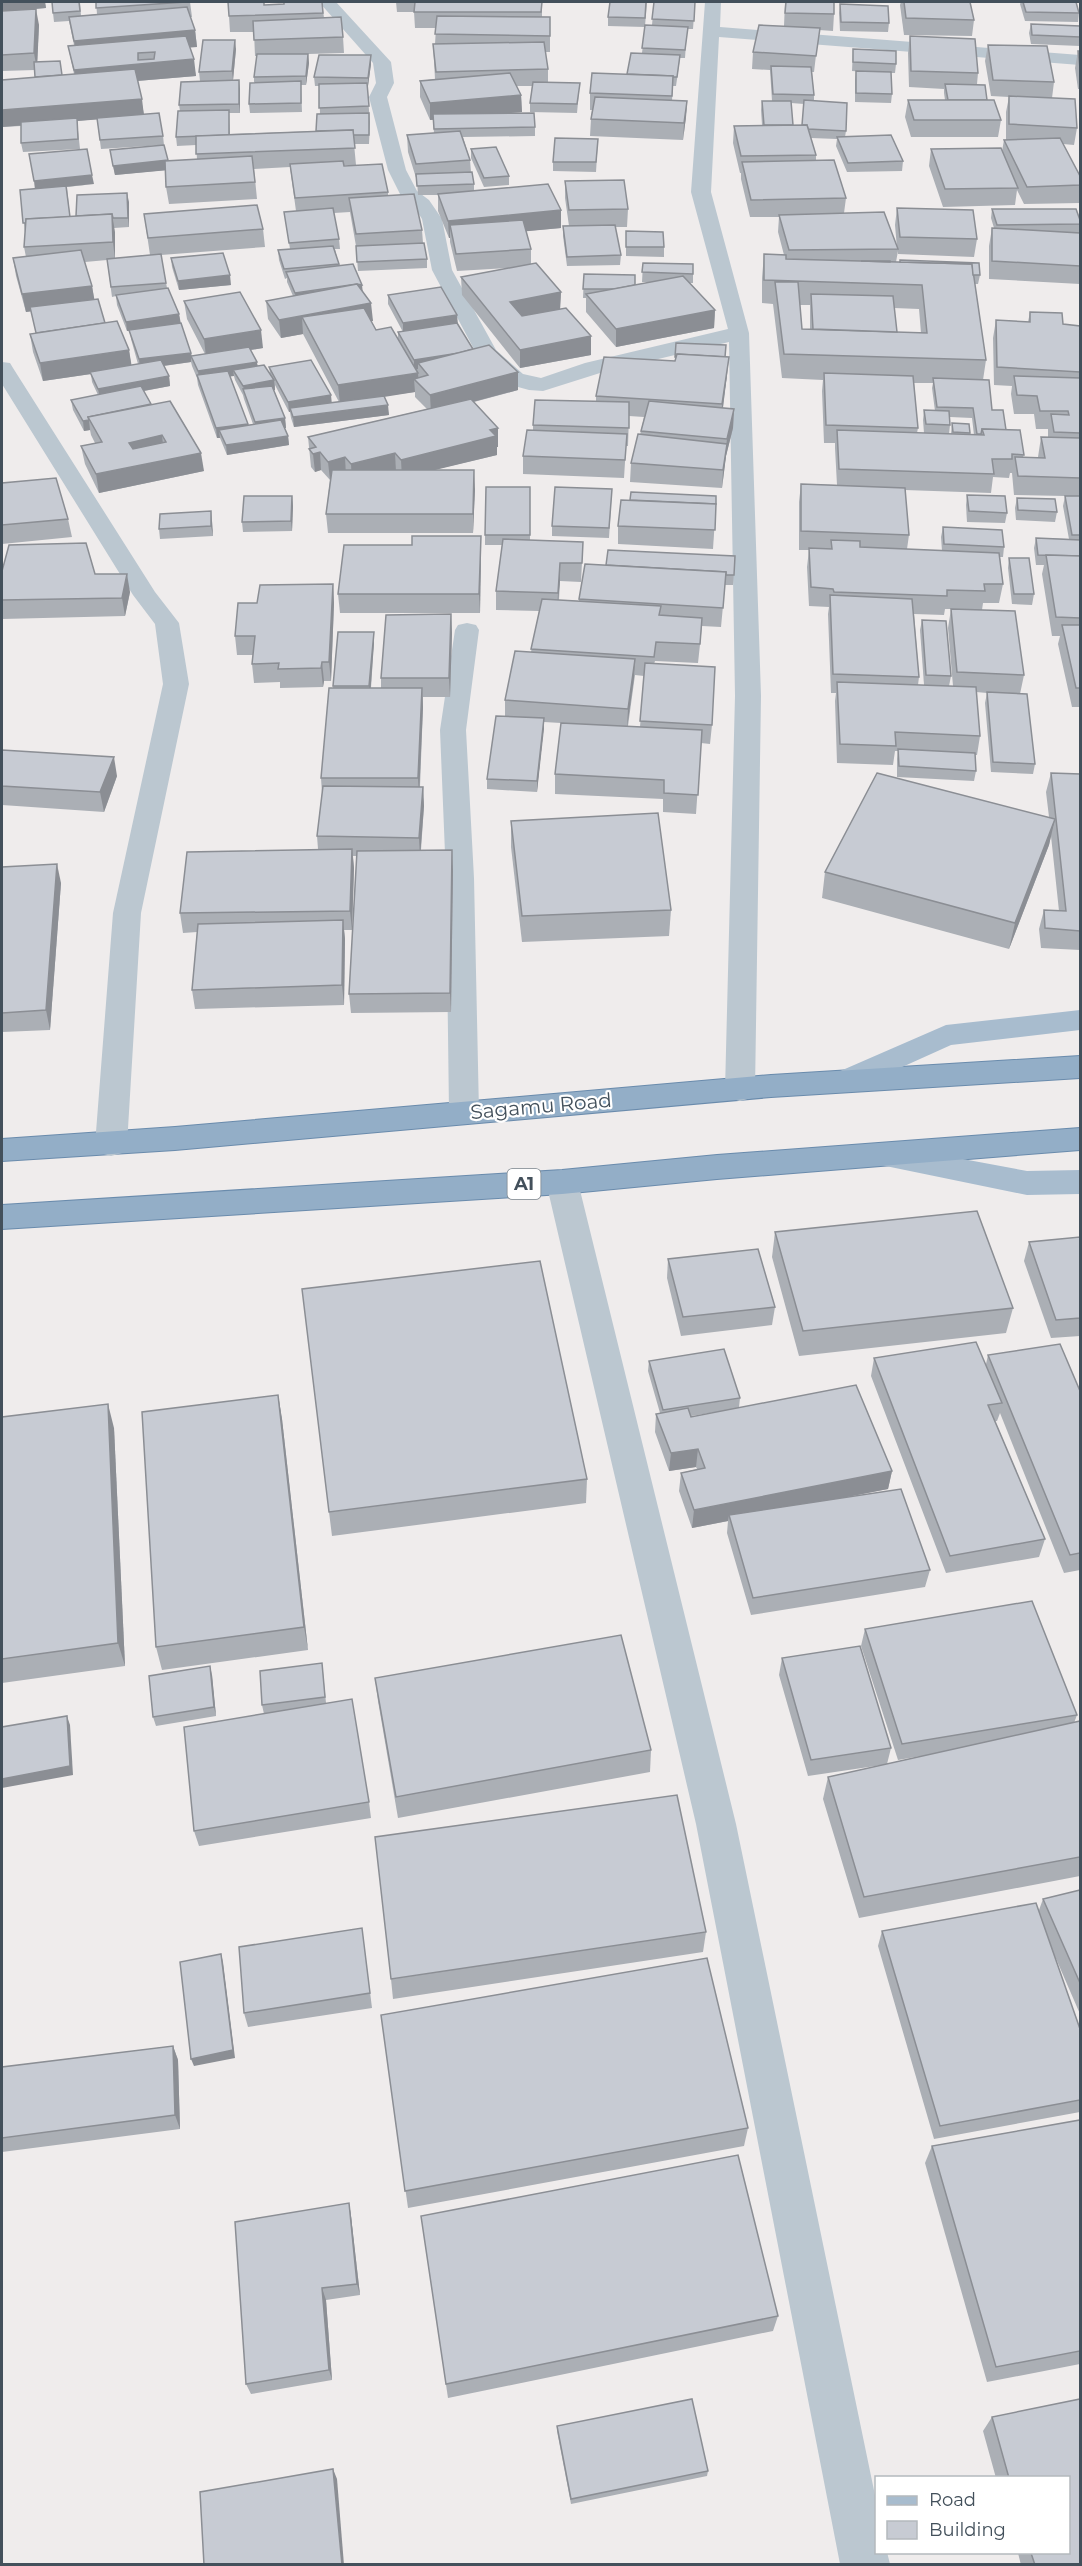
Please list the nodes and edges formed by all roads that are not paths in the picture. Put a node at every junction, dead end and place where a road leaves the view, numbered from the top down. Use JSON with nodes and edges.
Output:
{"nodes":[{"id":1,"x":327,"y":2,"type":"edge"},
{"id":2,"x":713,"y":2,"type":"edge"},
{"id":3,"x":712,"y":31,"type":"junction"},
{"id":4,"x":1080,"y":60,"type":"edge"},
{"id":5,"x":739,"y":333,"type":"junction"},
{"id":6,"x":2,"y":368,"type":"edge"},
{"id":7,"x":467,"y":630,"type":"dead end"},
{"id":8,"x":1080,"y":1020,"type":"edge"},
{"id":9,"x":1080,"y":1067,"type":"edge"},
{"id":10,"x":849,"y":1080,"type":"junction"},
{"id":11,"x":741,"y":1090,"type":"junction"},
{"id":12,"x":464,"y":1112,"type":"junction"},
{"id":13,"x":1080,"y":1139,"type":"edge"},
{"id":14,"x":111,"y":1145,"type":"junction"},
{"id":15,"x":2,"y":1150,"type":"edge"},
{"id":16,"x":882,"y":1155,"type":"junction"},
{"id":17,"x":562,"y":1182,"type":"junction"},
{"id":18,"x":1080,"y":1182,"type":"edge"},
{"id":19,"x":2,"y":1217,"type":"edge"},
{"id":20,"x":866,"y":2565,"type":"edge"}],
"edges":[{"from":1,"to":5,"type":"street"},
{"from":2,"to":3,"type":"street"},
{"from":3,"to":4,"type":"street"},
{"from":3,"to":5,"type":"street"},
{"from":5,"to":11,"type":"street"},
{"from":6,"to":14,"type":"street"},
{"from":7,"to":12,"type":"street"},
{"from":8,"to":10,"type":"main road"},
{"from":9,"to":10,"type":"highway","name":"Sagamu Road"},
{"from":10,"to":11,"type":"highway","name":"Sagamu Road"},
{"from":11,"to":12,"type":"highway","name":"Sagamu Road"},
{"from":12,"to":14,"type":"highway","name":"Sagamu Road"},
{"from":13,"to":16,"type":"highway","number":"A1"},
{"from":14,"to":15,"type":"highway","name":"Sagamu Road"},
{"from":16,"to":17,"type":"highway","number":"A1"},
{"from":16,"to":18,"type":"main road"},
{"from":17,"to":19,"type":"highway","number":"A1"},
{"from":17,"to":20,"type":"street"}]}
